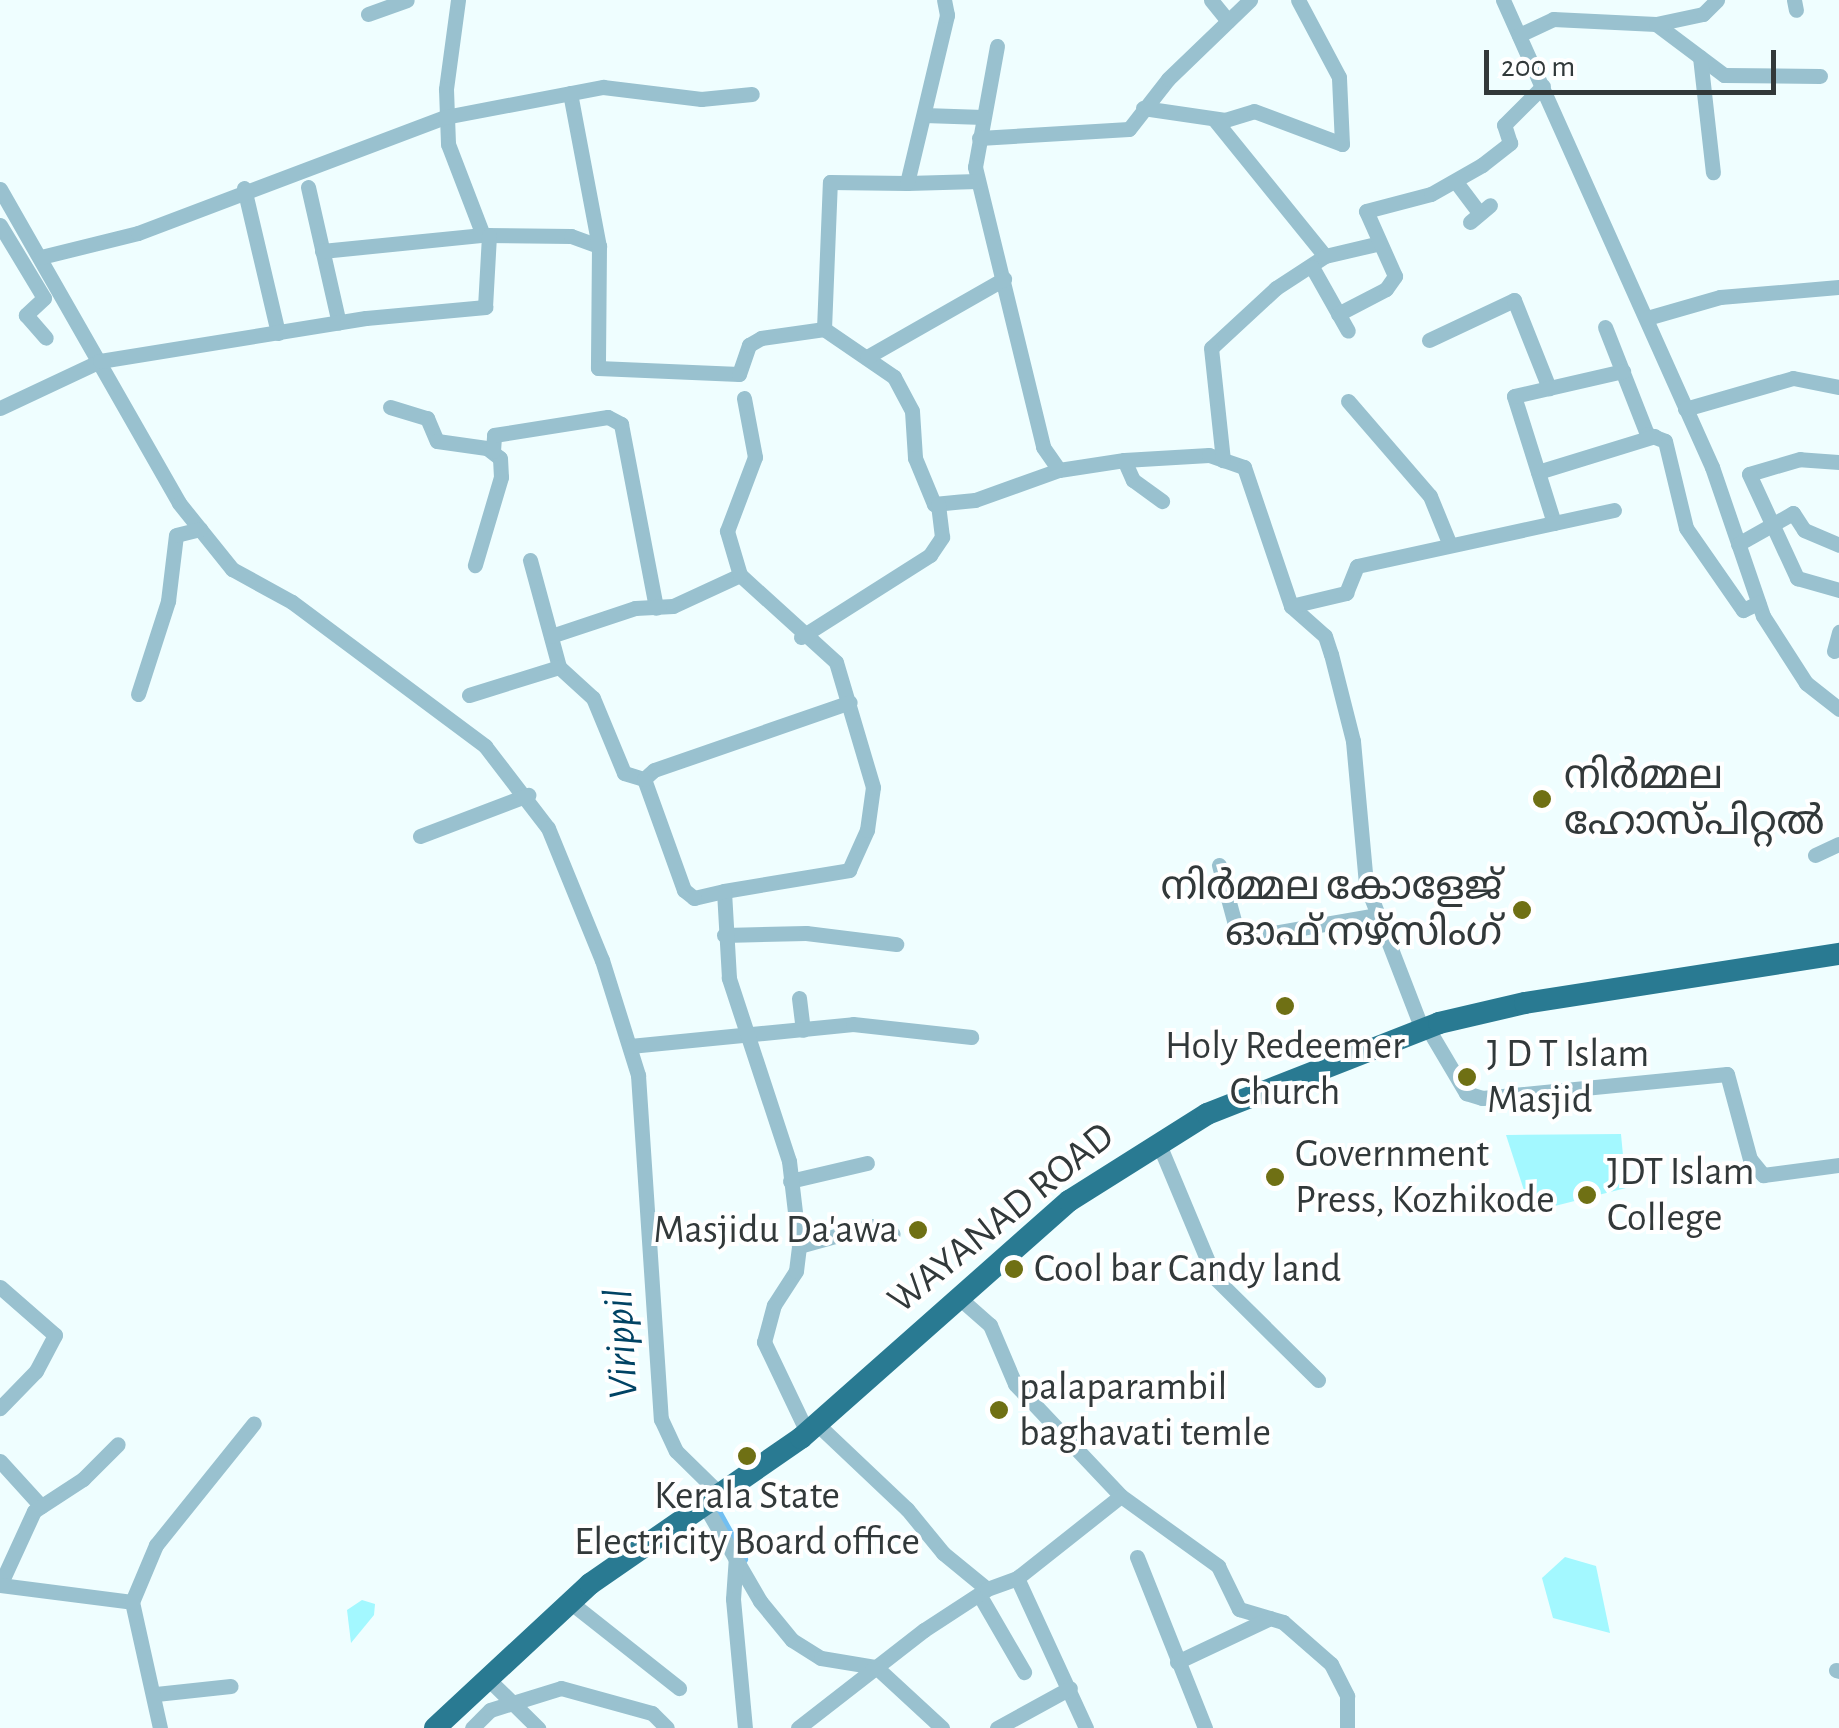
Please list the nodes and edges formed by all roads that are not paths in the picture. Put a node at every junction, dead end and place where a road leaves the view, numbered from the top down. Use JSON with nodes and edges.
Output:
{"nodes":[{"id":1,"x":406,"y":0,"type":"edge"},
{"id":2,"x":458,"y":0,"type":"edge"},
{"id":3,"x":944,"y":0,"type":"edge"},
{"id":4,"x":1211,"y":0,"type":"edge"},
{"id":5,"x":1250,"y":0,"type":"edge"},
{"id":6,"x":1298,"y":0,"type":"edge"},
{"id":7,"x":1503,"y":0,"type":"edge"},
{"id":8,"x":1717,"y":0,"type":"edge"},
{"id":9,"x":368,"y":14,"type":"dead end"},
{"id":10,"x":1228,"y":21,"type":"junction"},
{"id":11,"x":1656,"y":24,"type":"junction"},
{"id":12,"x":1519,"y":35,"type":"junction"},
{"id":13,"x":997,"y":46,"type":"dead end"},
{"id":14,"x":1700,"y":57,"type":"junction"},
{"id":15,"x":1820,"y":76,"type":"dead end"},
{"id":16,"x":1543,"y":86,"type":"junction"},
{"id":17,"x":570,"y":93,"type":"junction"},
{"id":18,"x":752,"y":94,"type":"dead end"},
{"id":19,"x":1143,"y":108,"type":"junction"},
{"id":20,"x":924,"y":115,"type":"junction"},
{"id":21,"x":983,"y":116,"type":"junction"},
{"id":22,"x":446,"y":117,"type":"junction"},
{"id":23,"x":1214,"y":119,"type":"junction"},
{"id":24,"x":979,"y":138,"type":"junction"},
{"id":25,"x":1713,"y":172,"type":"dead end"},
{"id":26,"x":978,"y":181,"type":"junction"},
{"id":27,"x":1456,"y":182,"type":"junction"},
{"id":28,"x":907,"y":183,"type":"junction"},
{"id":29,"x":308,"y":187,"type":"dead end"},
{"id":30,"x":244,"y":188,"type":"junction"},
{"id":31,"x":1,"y":192,"type":"edge"},
{"id":32,"x":1480,"y":213,"type":"dead end"},
{"id":33,"x":0,"y":225,"type":"edge"},
{"id":34,"x":486,"y":235,"type":"junction"},
{"id":35,"x":1376,"y":244,"type":"junction"},
{"id":36,"x":599,"y":246,"type":"junction"},
{"id":37,"x":322,"y":252,"type":"junction"},
{"id":38,"x":41,"y":257,"type":"junction"},
{"id":39,"x":1318,"y":262,"type":"junction"},
{"id":40,"x":1004,"y":279,"type":"junction"},
{"id":41,"x":1839,"y":287,"type":"edge"},
{"id":42,"x":1338,"y":314,"type":"junction"},
{"id":43,"x":1646,"y":318,"type":"junction"},
{"id":44,"x":339,"y":323,"type":"junction"},
{"id":45,"x":1605,"y":327,"type":"dead end"},
{"id":46,"x":824,"y":329,"type":"junction"},
{"id":47,"x":1348,"y":332,"type":"dead end"},
{"id":48,"x":278,"y":333,"type":"junction"},
{"id":49,"x":46,"y":338,"type":"dead end"},
{"id":50,"x":1429,"y":340,"type":"dead end"},
{"id":51,"x":867,"y":357,"type":"junction"},
{"id":52,"x":100,"y":361,"type":"junction"},
{"id":53,"x":1623,"y":372,"type":"junction"},
{"id":54,"x":1839,"y":387,"type":"edge"},
{"id":55,"x":1549,"y":388,"type":"junction"},
{"id":56,"x":744,"y":398,"type":"dead end"},
{"id":57,"x":1348,"y":400,"type":"dead end"},
{"id":58,"x":390,"y":407,"type":"dead end"},
{"id":59,"x":0,"y":408,"type":"edge"},
{"id":60,"x":1684,"y":409,"type":"junction"},
{"id":61,"x":1658,"y":435,"type":"junction"},
{"id":62,"x":494,"y":450,"type":"junction"},
{"id":63,"x":1124,"y":460,"type":"junction"},
{"id":64,"x":1223,"y":460,"type":"junction"},
{"id":65,"x":1839,"y":462,"type":"edge"},
{"id":66,"x":1059,"y":470,"type":"junction"},
{"id":67,"x":1538,"y":472,"type":"junction"},
{"id":68,"x":1162,"y":501,"type":"dead end"},
{"id":69,"x":938,"y":504,"type":"junction"},
{"id":70,"x":1614,"y":510,"type":"dead end"},
{"id":71,"x":1774,"y":520,"type":"junction"},
{"id":72,"x":1554,"y":523,"type":"junction"},
{"id":73,"x":200,"y":529,"type":"junction"},
{"id":74,"x":1738,"y":544,"type":"junction"},
{"id":75,"x":1839,"y":544,"type":"edge"},
{"id":76,"x":1450,"y":545,"type":"junction"},
{"id":77,"x":530,"y":560,"type":"dead end"},
{"id":78,"x":475,"y":565,"type":"dead end"},
{"id":79,"x":740,"y":575,"type":"junction"},
{"id":80,"x":1839,"y":590,"type":"edge"},
{"id":81,"x":1758,"y":603,"type":"junction"},
{"id":82,"x":1291,"y":606,"type":"junction"},
{"id":83,"x":656,"y":608,"type":"junction"},
{"id":84,"x":1839,"y":632,"type":"edge"},
{"id":85,"x":551,"y":636,"type":"junction"},
{"id":86,"x":801,"y":637,"type":"junction"},
{"id":87,"x":1834,"y":650,"type":"dead end"},
{"id":88,"x":559,"y":667,"type":"junction"},
{"id":89,"x":138,"y":694,"type":"dead end"},
{"id":90,"x":470,"y":695,"type":"dead end"},
{"id":91,"x":850,"y":702,"type":"junction"},
{"id":92,"x":1839,"y":710,"type":"edge"},
{"id":93,"x":644,"y":779,"type":"junction"},
{"id":94,"x":528,"y":795,"type":"junction"},
{"id":95,"x":420,"y":836,"type":"dead end"},
{"id":96,"x":1839,"y":844,"type":"edge"},
{"id":97,"x":1815,"y":855,"type":"dead end"},
{"id":98,"x":1218,"y":865,"type":"dead end"},
{"id":99,"x":724,"y":891,"type":"junction"},
{"id":100,"x":1376,"y":915,"type":"junction"},
{"id":101,"x":724,"y":934,"type":"junction"},
{"id":102,"x":896,"y":944,"type":"dead end"},
{"id":103,"x":1839,"y":954,"type":"edge"},
{"id":104,"x":800,"y":998,"type":"dead end"},
{"id":105,"x":1424,"y":1028,"type":"junction"},
{"id":106,"x":804,"y":1030,"type":"junction"},
{"id":107,"x":971,"y":1037,"type":"dead end"},
{"id":108,"x":746,"y":1038,"type":"junction"},
{"id":109,"x":630,"y":1046,"type":"junction"},
{"id":110,"x":1158,"y":1142,"type":"junction"},
{"id":111,"x":867,"y":1163,"type":"dead end"},
{"id":112,"x":1839,"y":1166,"type":"edge"},
{"id":113,"x":790,"y":1181,"type":"junction"},
{"id":114,"x":893,"y":1234,"type":"dead end"},
{"id":115,"x":799,"y":1246,"type":"junction"},
{"id":116,"x":0,"y":1287,"type":"edge"},
{"id":117,"x":957,"y":1296,"type":"junction"},
{"id":118,"x":1318,"y":1380,"type":"dead end"},
{"id":119,"x":0,"y":1408,"type":"edge"},
{"id":120,"x":254,"y":1423,"type":"dead end"},
{"id":121,"x":812,"y":1428,"type":"junction"},
{"id":122,"x":118,"y":1444,"type":"dead end"},
{"id":123,"x":0,"y":1461,"type":"edge"},
{"id":124,"x":1120,"y":1496,"type":"junction"},
{"id":125,"x":713,"y":1501,"type":"junction"},
{"id":126,"x":41,"y":1506,"type":"junction"},
{"id":127,"x":736,"y":1552,"type":"junction"},
{"id":128,"x":1137,"y":1557,"type":"dead end"},
{"id":129,"x":1018,"y":1578,"type":"junction"},
{"id":130,"x":0,"y":1585,"type":"edge"},
{"id":131,"x":984,"y":1593,"type":"junction"},
{"id":132,"x":132,"y":1602,"type":"junction"},
{"id":133,"x":570,"y":1602,"type":"junction"},
{"id":134,"x":1270,"y":1618,"type":"junction"},
{"id":135,"x":1177,"y":1662,"type":"junction"},
{"id":136,"x":876,"y":1667,"type":"junction"},
{"id":137,"x":1024,"y":1672,"type":"dead end"},
{"id":138,"x":489,"y":1680,"type":"junction"},
{"id":139,"x":231,"y":1686,"type":"dead end"},
{"id":140,"x":679,"y":1688,"type":"dead end"},
{"id":141,"x":1070,"y":1688,"type":"junction"},
{"id":142,"x":156,"y":1694,"type":"junction"},
{"id":143,"x":510,"y":1704,"type":"junction"},
{"id":144,"x":744,"y":1720,"type":"edge"},
{"id":145,"x":160,"y":1728,"type":"edge"},
{"id":146,"x":436,"y":1728,"type":"edge"},
{"id":147,"x":472,"y":1728,"type":"edge"},
{"id":148,"x":538,"y":1728,"type":"edge"},
{"id":149,"x":666,"y":1728,"type":"edge"},
{"id":150,"x":734,"y":1728,"type":"edge"},
{"id":151,"x":798,"y":1728,"type":"edge"},
{"id":152,"x":942,"y":1728,"type":"edge"},
{"id":153,"x":998,"y":1728,"type":"edge"},
{"id":154,"x":1086,"y":1728,"type":"edge"},
{"id":155,"x":1205,"y":1728,"type":"edge"},
{"id":156,"x":1347,"y":1728,"type":"edge"}],
"edges":[{"from":1,"to":9,"type":"street"},
{"from":2,"to":22,"type":"street"},
{"from":3,"to":20,"type":"street"},
{"from":4,"to":10,"type":"street"},
{"from":5,"to":10,"type":"street"},
{"from":6,"to":23,"type":"street"},
{"from":7,"to":12,"type":"street"},
{"from":8,"to":11,"type":"street"},
{"from":10,"to":19,"type":"street"},
{"from":11,"to":12,"type":"street"},
{"from":11,"to":14,"type":"street"},
{"from":12,"to":16,"type":"street"},
{"from":13,"to":21,"type":"street"},
{"from":14,"to":15,"type":"street"},
{"from":14,"to":25,"type":"street"},
{"from":16,"to":27,"type":"street"},
{"from":16,"to":43,"type":"street"},
{"from":17,"to":18,"type":"street"},
{"from":17,"to":22,"type":"street"},
{"from":17,"to":36,"type":"street"},
{"from":19,"to":23,"type":"street"},
{"from":19,"to":24,"type":"street"},
{"from":20,"to":21,"type":"street"},
{"from":20,"to":28,"type":"street"},
{"from":21,"to":24,"type":"street"},
{"from":22,"to":30,"type":"street"},
{"from":22,"to":34,"type":"street"},
{"from":23,"to":39,"type":"street"},
{"from":24,"to":26,"type":"street"},
{"from":26,"to":28,"type":"street"},
{"from":26,"to":40,"type":"street"},
{"from":27,"to":32,"type":"street"},
{"from":27,"to":35,"type":"street"},
{"from":28,"to":46,"type":"street"},
{"from":29,"to":37,"type":"street"},
{"from":30,"to":38,"type":"street"},
{"from":30,"to":48,"type":"street"},
{"from":31,"to":38,"type":"street"},
{"from":33,"to":49,"type":"street"},
{"from":34,"to":36,"type":"street"},
{"from":34,"to":37,"type":"street"},
{"from":34,"to":44,"type":"street"},
{"from":35,"to":39,"type":"street"},
{"from":35,"to":42,"type":"street"},
{"from":36,"to":46,"type":"street"},
{"from":37,"to":44,"type":"street"},
{"from":38,"to":52,"type":"street"},
{"from":39,"to":42,"type":"street"},
{"from":39,"to":64,"type":"street"},
{"from":40,"to":51,"type":"street"},
{"from":40,"to":66,"type":"street"},
{"from":41,"to":43,"type":"street"},
{"from":42,"to":47,"type":"street"},
{"from":43,"to":60,"type":"street"},
{"from":44,"to":48,"type":"street"},
{"from":45,"to":53,"type":"street"},
{"from":46,"to":51,"type":"street"},
{"from":48,"to":52,"type":"street"},
{"from":50,"to":55,"type":"street"},
{"from":51,"to":69,"type":"street"},
{"from":52,"to":59,"type":"street"},
{"from":52,"to":73,"type":"street"},
{"from":53,"to":55,"type":"street"},
{"from":53,"to":61,"type":"street"},
{"from":54,"to":60,"type":"street"},
{"from":55,"to":67,"type":"street"},
{"from":56,"to":79,"type":"street"},
{"from":57,"to":76,"type":"street"},
{"from":58,"to":62,"type":"street"},
{"from":60,"to":74,"type":"street"},
{"from":61,"to":67,"type":"street"},
{"from":61,"to":81,"type":"street"},
{"from":62,"to":78,"type":"street"},
{"from":62,"to":83,"type":"street"},
{"from":63,"to":64,"type":"street"},
{"from":63,"to":66,"type":"street"},
{"from":63,"to":68,"type":"street"},
{"from":64,"to":82,"type":"street"},
{"from":65,"to":71,"type":"street"},
{"from":66,"to":69,"type":"street"},
{"from":67,"to":72,"type":"street"},
{"from":69,"to":86,"type":"street"},
{"from":70,"to":72,"type":"street"},
{"from":71,"to":74,"type":"street"},
{"from":71,"to":75,"type":"street"},
{"from":71,"to":80,"type":"street"},
{"from":72,"to":76,"type":"street"},
{"from":73,"to":89,"type":"street"},
{"from":73,"to":94,"type":"street"},
{"from":74,"to":81,"type":"street"},
{"from":76,"to":82,"type":"street"},
{"from":77,"to":85,"type":"street"},
{"from":79,"to":83,"type":"street"},
{"from":79,"to":86,"type":"street"},
{"from":81,"to":92,"type":"street"},
{"from":82,"to":100,"type":"street"},
{"from":83,"to":85,"type":"street"},
{"from":84,"to":87,"type":"street"},
{"from":85,"to":88,"type":"street"},
{"from":86,"to":91,"type":"street"},
{"from":88,"to":90,"type":"street"},
{"from":88,"to":93,"type":"street"},
{"from":91,"to":93,"type":"street"},
{"from":91,"to":99,"type":"street"},
{"from":93,"to":99,"type":"street"},
{"from":94,"to":95,"type":"street"},
{"from":94,"to":109,"type":"street"},
{"from":96,"to":97,"type":"street"},
{"from":98,"to":100,"type":"street"},
{"from":99,"to":101,"type":"street"},
{"from":100,"to":105,"type":"street"},
{"from":101,"to":102,"type":"street"},
{"from":101,"to":108,"type":"street"},
{"from":103,"to":105,"type":"highway","name":"WAYANAD ROAD"},
{"from":104,"to":106,"type":"street"},
{"from":105,"to":110,"type":"highway","name":"WAYANAD ROAD"},
{"from":105,"to":112,"type":"street"},
{"from":106,"to":107,"type":"street"},
{"from":106,"to":108,"type":"street"},
{"from":108,"to":109,"type":"street"},
{"from":108,"to":113,"type":"street"},
{"from":109,"to":125,"type":"street"},
{"from":110,"to":117,"type":"highway","name":"WAYANAD ROAD"},
{"from":110,"to":118,"type":"street"},
{"from":111,"to":113,"type":"street"},
{"from":113,"to":115,"type":"street"},
{"from":114,"to":115,"type":"street"},
{"from":115,"to":121,"type":"street"},
{"from":116,"to":119,"type":"street"},
{"from":117,"to":121,"type":"highway","name":"WAYANAD ROAD"},
{"from":117,"to":124,"type":"street"},
{"from":120,"to":132,"type":"street"},
{"from":121,"to":125,"type":"highway","name":"WAYANAD ROAD"},
{"from":121,"to":131,"type":"street"},
{"from":122,"to":126,"type":"street"},
{"from":123,"to":126,"type":"street"},
{"from":124,"to":129,"type":"street"},
{"from":124,"to":134,"type":"street"},
{"from":125,"to":127,"type":"street"},
{"from":125,"to":133,"type":"highway","name":"WAYANAD ROAD"},
{"from":126,"to":130,"type":"street"},
{"from":127,"to":136,"type":"street"},
{"from":127,"to":144,"type":"street"},
{"from":128,"to":135,"type":"street"},
{"from":129,"to":131,"type":"street"},
{"from":129,"to":141,"type":"street"},
{"from":130,"to":132,"type":"street"},
{"from":131,"to":136,"type":"street"},
{"from":131,"to":137,"type":"street"},
{"from":132,"to":142,"type":"street"},
{"from":133,"to":138,"type":"highway","name":"WAYANAD ROAD"},
{"from":133,"to":140,"type":"street"},
{"from":134,"to":135,"type":"street"},
{"from":134,"to":156,"type":"street"},
{"from":135,"to":155,"type":"street"},
{"from":136,"to":151,"type":"street"},
{"from":136,"to":152,"type":"street"},
{"from":138,"to":143,"type":"street"},
{"from":138,"to":146,"type":"highway","name":"WAYANAD ROAD"},
{"from":139,"to":142,"type":"street"},
{"from":141,"to":153,"type":"street"},
{"from":141,"to":154,"type":"street"},
{"from":142,"to":145,"type":"street"},
{"from":143,"to":147,"type":"street"},
{"from":143,"to":148,"type":"street"},
{"from":143,"to":149,"type":"street"},
{"from":144,"to":150,"type":"street"}]}
